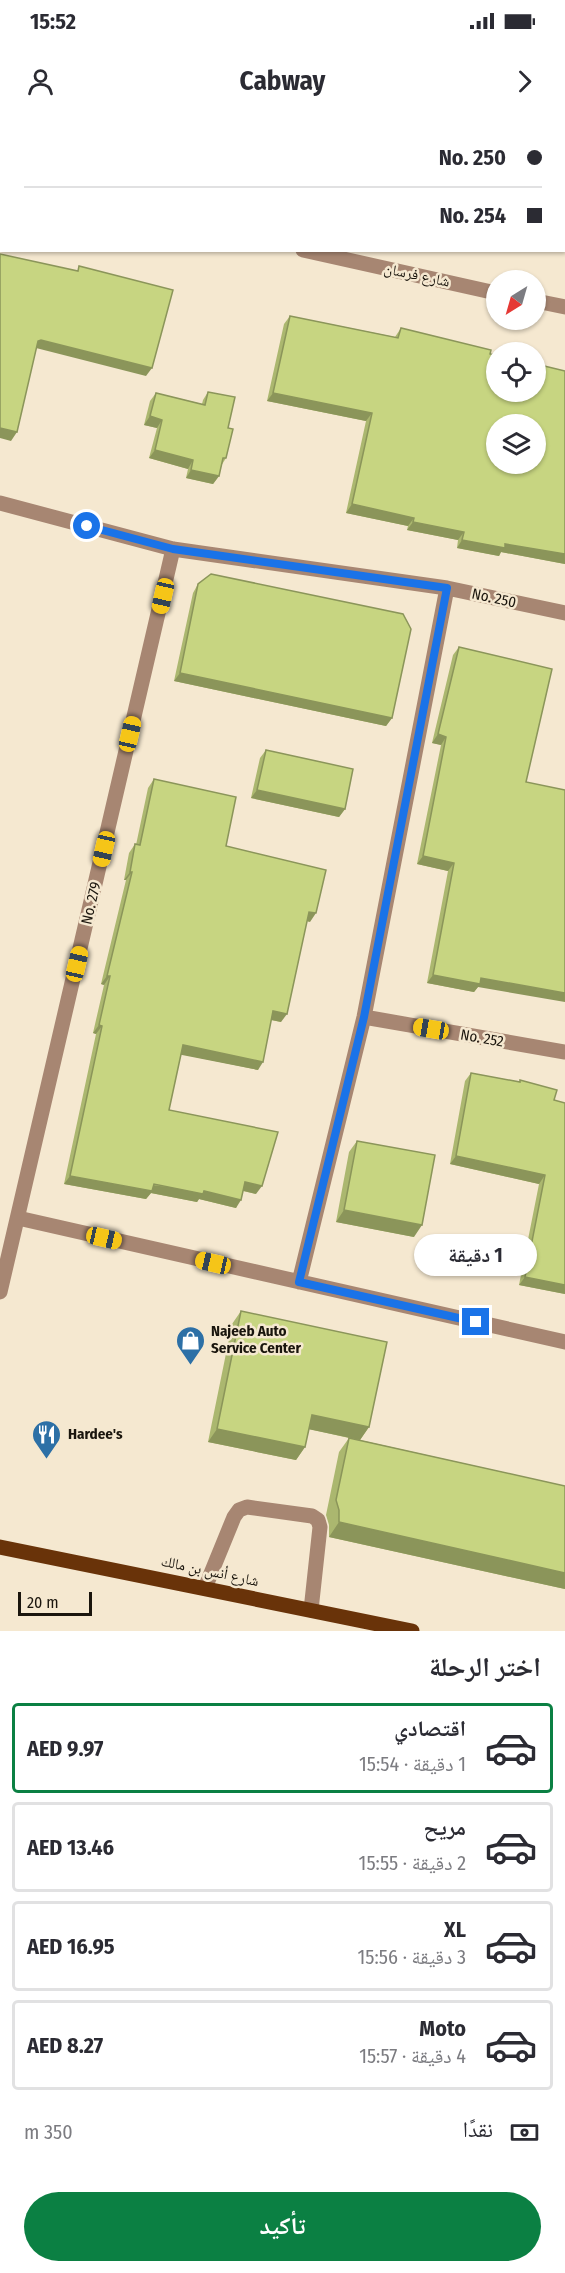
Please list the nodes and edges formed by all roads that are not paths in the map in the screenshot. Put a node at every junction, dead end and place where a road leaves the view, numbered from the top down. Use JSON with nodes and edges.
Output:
{"nodes":[{"id":1,"x":312,"y":252,"type":"edge"},
{"id":2,"x":486,"y":291,"type":"edge"},
{"id":3,"x":546,"y":303,"type":"edge"},
{"id":4,"x":565,"y":308,"type":"edge"},
{"id":5,"x":0,"y":503,"type":"edge"},
{"id":6,"x":173,"y":549,"type":"junction"},
{"id":7,"x":447,"y":588,"type":"junction"},
{"id":8,"x":565,"y":613,"type":"edge"},
{"id":9,"x":364,"y":1017,"type":"junction"},
{"id":10,"x":565,"y":1052,"type":"edge"},
{"id":11,"x":18,"y":1218,"type":"junction"},
{"id":12,"x":299,"y":1282,"type":"junction"},
{"id":13,"x":0,"y":1292,"type":"edge"},
{"id":14,"x":565,"y":1342,"type":"edge"},
{"id":15,"x":0,"y":1547,"type":"edge"},
{"id":16,"x":205,"y":1588,"type":"junction"},
{"id":17,"x":311,"y":1610,"type":"junction"},
{"id":18,"x":412,"y":1631,"type":"edge"}],
"edges":[{"from":1,"to":2,"type":"street","name":"شارع فرسان"},
{"from":3,"to":4,"type":"street"},
{"from":5,"to":6,"type":"street","name":"No. 250"},
{"from":6,"to":7,"type":"street","name":"No. 250"},
{"from":6,"to":11,"type":"street","name":"No. 279"},
{"from":7,"to":8,"type":"street","name":"No. 250"},
{"from":7,"to":9,"type":"street"},
{"from":9,"to":10,"type":"street","name":"No. 252"},
{"from":9,"to":12,"type":"street"},
{"from":11,"to":12,"type":"street"},
{"from":11,"to":13,"type":"street","name":"No. 279"},
{"from":12,"to":14,"type":"street"},
{"from":15,"to":16,"type":"main road","name":"شارع أنس بن مالك"},
{"from":16,"to":17,"type":"main road","name":"شارع أنس بن مالك"},
{"from":16,"to":17,"type":"street"},
{"from":17,"to":18,"type":"main road","name":"شارع أنس بن مالك"}]}
